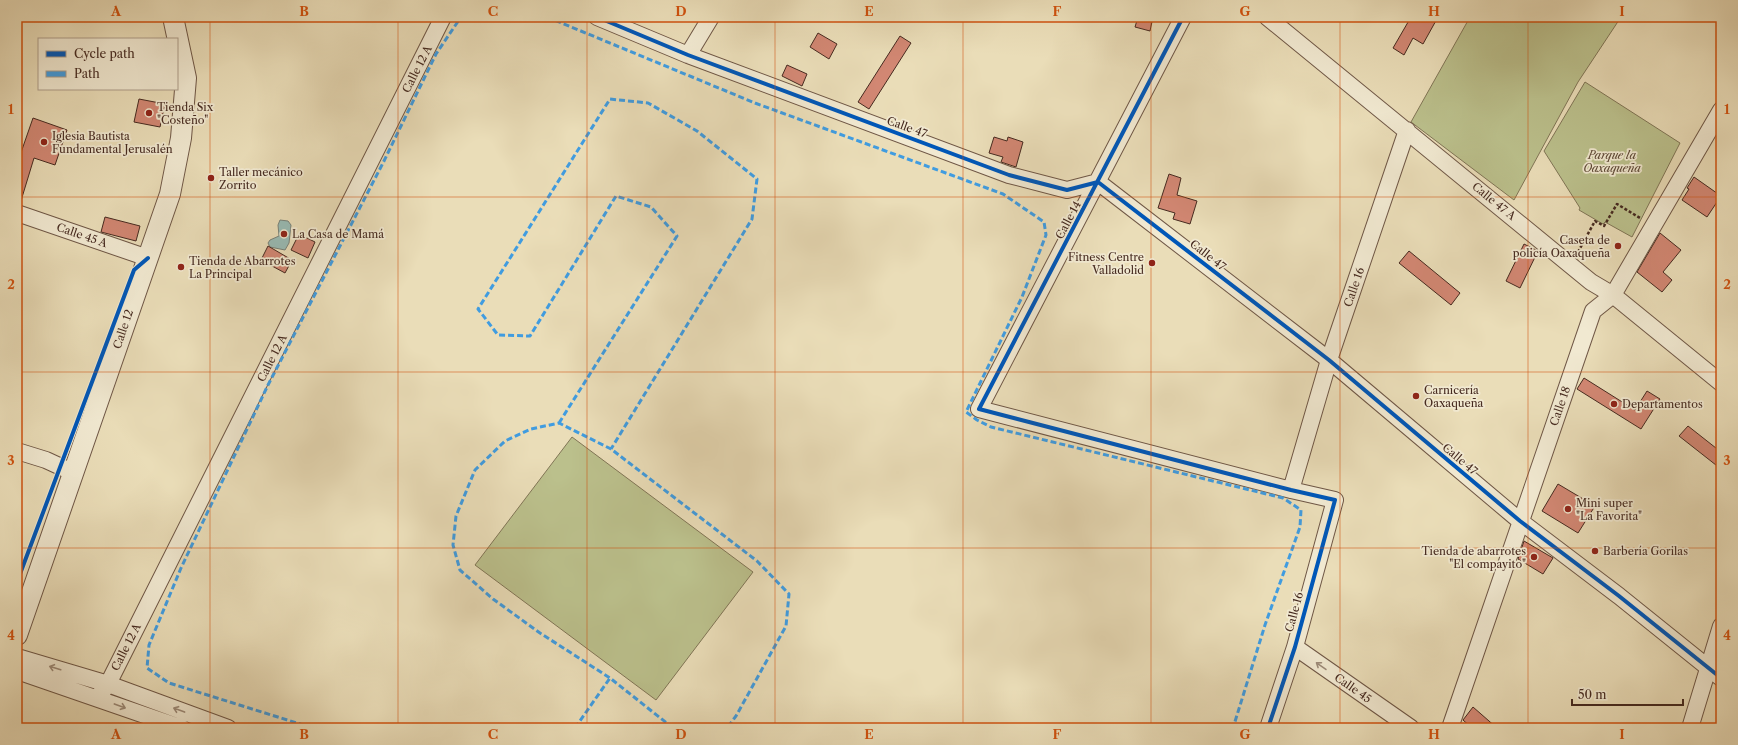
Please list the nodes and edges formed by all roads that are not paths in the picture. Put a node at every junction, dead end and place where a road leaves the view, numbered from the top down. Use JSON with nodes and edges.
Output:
{"nodes":[{"id":1,"x":173,"y":17,"type":"edge"},
{"id":2,"x":443,"y":17,"type":"edge"},
{"id":3,"x":597,"y":17,"type":"edge"},
{"id":4,"x":711,"y":17,"type":"edge"},
{"id":5,"x":1183,"y":17,"type":"edge"},
{"id":6,"x":1267,"y":17,"type":"edge"},
{"id":7,"x":177,"y":38,"type":"edge"},
{"id":8,"x":178,"y":40,"type":"edge"},
{"id":9,"x":688,"y":55,"type":"junction"},
{"id":10,"x":1721,"y":110,"type":"edge"},
{"id":11,"x":1407,"y":130,"type":"junction"},
{"id":12,"x":1098,"y":182,"type":"junction"},
{"id":13,"x":1067,"y":190,"type":"junction"},
{"id":14,"x":1090,"y":196,"type":"junction"},
{"id":15,"x":17,"y":213,"type":"edge"},
{"id":16,"x":148,"y":258,"type":"junction"},
{"id":17,"x":1613,"y":295,"type":"junction"},
{"id":18,"x":1329,"y":360,"type":"junction"},
{"id":19,"x":1721,"y":383,"type":"edge"},
{"id":20,"x":17,"y":451,"type":"edge"},
{"id":21,"x":72,"y":472,"type":"junction"},
{"id":22,"x":1291,"y":490,"type":"junction"},
{"id":23,"x":1520,"y":522,"type":"junction"},
{"id":24,"x":1721,"y":626,"type":"edge"},
{"id":25,"x":17,"y":635,"type":"edge"},
{"id":26,"x":1295,"y":647,"type":"junction"},
{"id":27,"x":17,"y":657,"type":"edge"},
{"id":28,"x":1708,"y":667,"type":"junction"},
{"id":29,"x":17,"y":671,"type":"edge"},
{"id":30,"x":1721,"y":678,"type":"edge"},
{"id":31,"x":108,"y":684,"type":"junction"},
{"id":32,"x":98,"y":697,"type":"junction"},
{"id":33,"x":182,"y":728,"type":"edge"},
{"id":34,"x":228,"y":728,"type":"edge"},
{"id":35,"x":1268,"y":728,"type":"edge"},
{"id":36,"x":1411,"y":728,"type":"edge"},
{"id":37,"x":1450,"y":728,"type":"edge"},
{"id":38,"x":1690,"y":728,"type":"edge"}],
"edges":[{"from":1,"to":7,"type":"street","name":"Calle 12"},
{"from":2,"to":31,"type":"street","name":"Calle 12 A"},
{"from":3,"to":9,"type":"street","name":"Calle 47"},
{"from":4,"to":9,"type":"street"},
{"from":5,"to":12,"type":"street","name":"Calle 14"},
{"from":6,"to":11,"type":"street","name":"Calle 47 A"},
{"from":8,"to":16,"type":"street","name":"Calle 12"},
{"from":9,"to":13,"type":"street","name":"Calle 47"},
{"from":10,"to":17,"type":"street","name":"Calle 18"},
{"from":11,"to":17,"type":"street","name":"Calle 47 A"},
{"from":11,"to":18,"type":"street","name":"Calle 16"},
{"from":12,"to":13,"type":"street","name":"Calle 47"},
{"from":12,"to":14,"type":"street","name":"Calle 14"},
{"from":12,"to":18,"type":"street","name":"Calle 47"},
{"from":13,"to":14,"type":"street"},
{"from":14,"to":22,"type":"street","name":"Calle 14"},
{"from":15,"to":16,"type":"street","name":"Calle 45 A"},
{"from":16,"to":21,"type":"street","name":"Calle 12"},
{"from":17,"to":19,"type":"street","name":"Calle 47 A"},
{"from":17,"to":23,"type":"street","name":"Calle 18"},
{"from":18,"to":22,"type":"street","name":"Calle 16"},
{"from":18,"to":23,"type":"street","name":"Calle 47"},
{"from":20,"to":21,"type":"street"},
{"from":21,"to":25,"type":"street","name":"Calle 12"},
{"from":22,"to":26,"type":"street","name":"Calle 16"},
{"from":23,"to":28,"type":"street","name":"Calle 47"},
{"from":23,"to":37,"type":"street","name":"Calle 18"},
{"from":24,"to":28,"type":"street"},
{"from":26,"to":35,"type":"street","name":"Calle 16"},
{"from":36,"to":26,"type":"street","name":"Calle 45","one_way":true},
{"from":31,"to":27,"type":"street","one_way":true},
{"from":28,"to":30,"type":"street","name":"Calle 47"},
{"from":28,"to":38,"type":"street"},
{"from":29,"to":32,"type":"street"},
{"from":31,"to":32,"type":"street","name":"Calle 12 A"},
{"from":34,"to":31,"type":"street","one_way":true},
{"from":32,"to":33,"type":"street","one_way":true}]}
